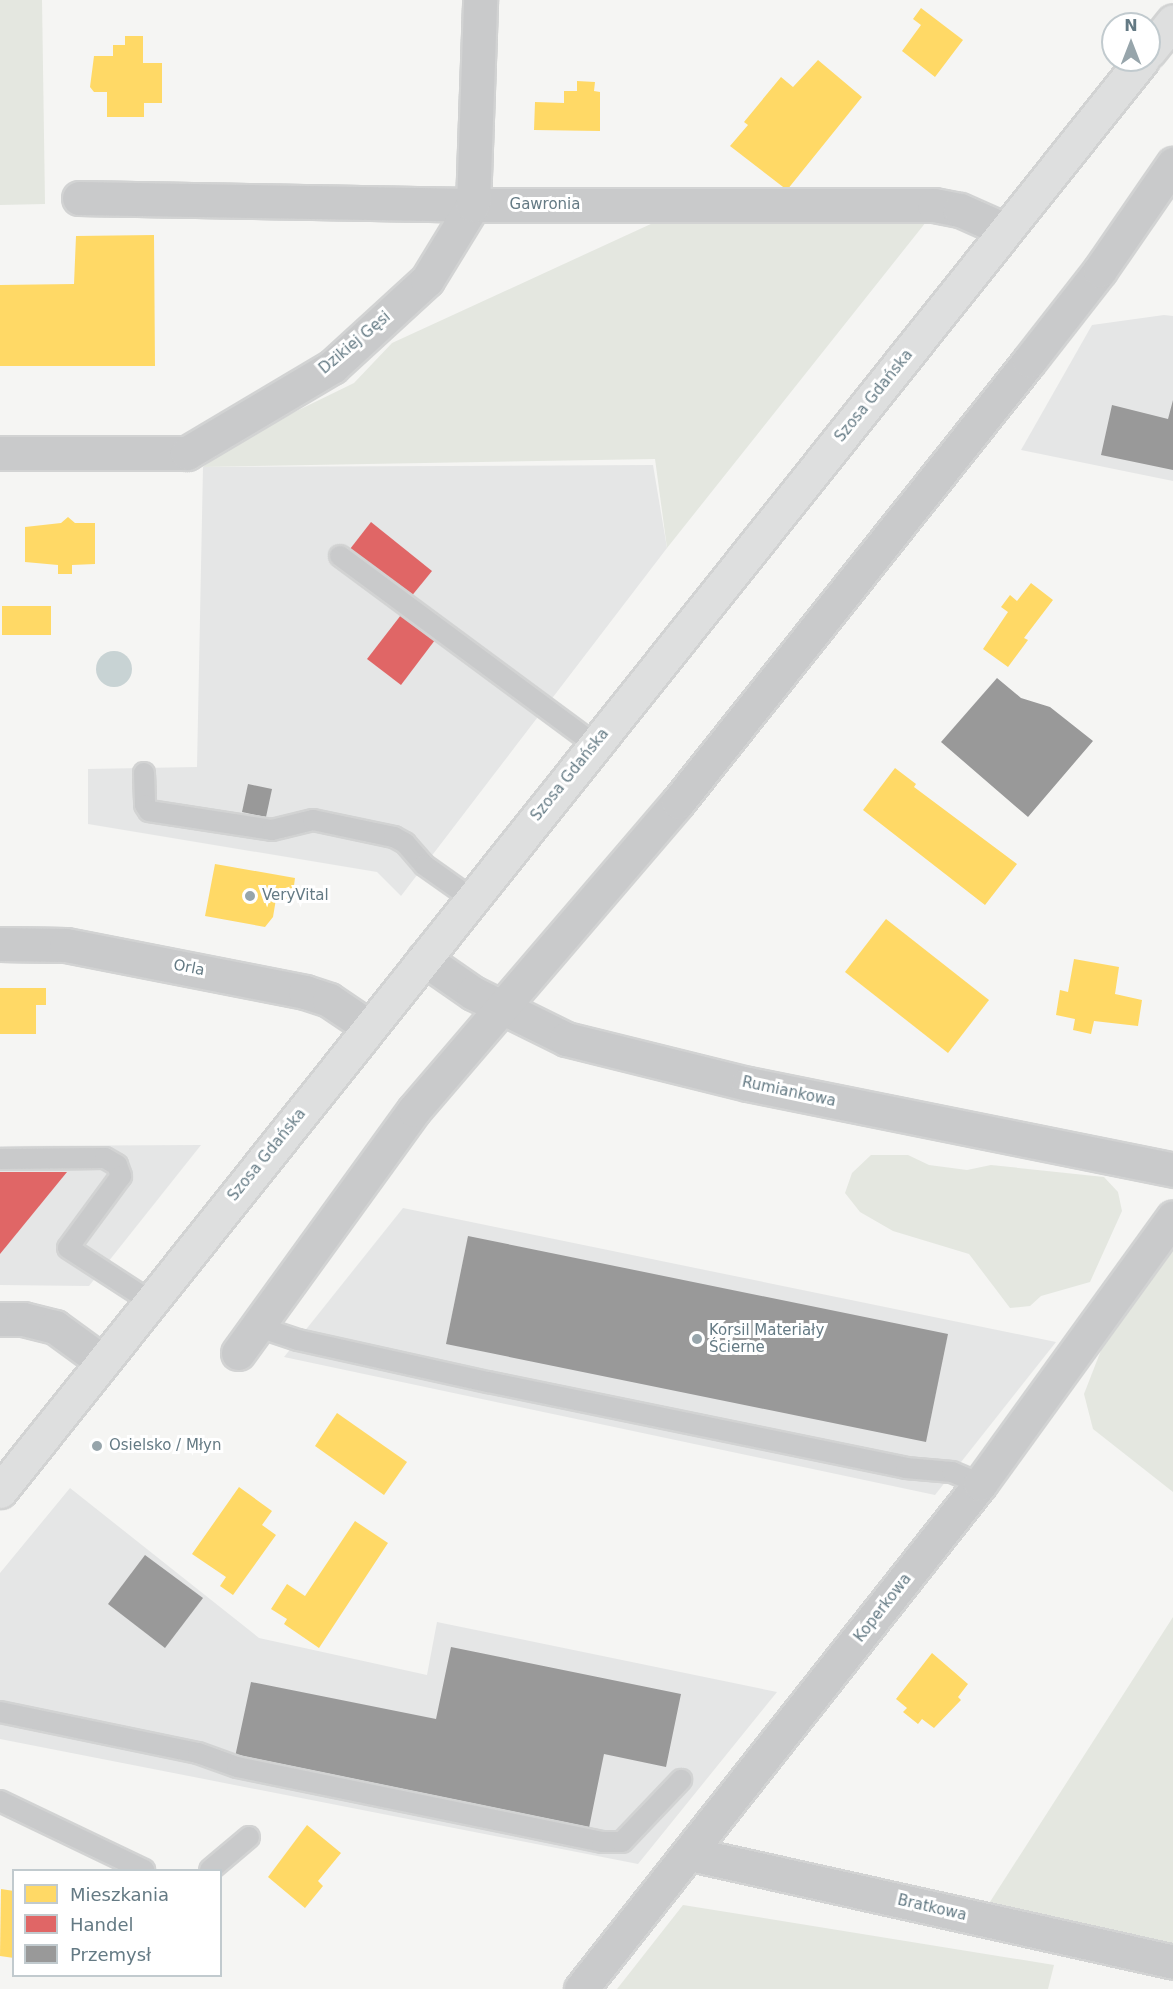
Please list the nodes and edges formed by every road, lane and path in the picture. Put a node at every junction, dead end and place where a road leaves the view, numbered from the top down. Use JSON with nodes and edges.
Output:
{"nodes":[{"id":1,"x":480,"y":0,"type":"edge"},
{"id":2,"x":1173,"y":21,"type":"edge"},
{"id":3,"x":1161,"y":36,"type":"edge"},
{"id":4,"x":1132,"y":72,"type":"edge"},
{"id":5,"x":1173,"y":164,"type":"edge"},
{"id":6,"x":79,"y":198,"type":"dead end"},
{"id":7,"x":472,"y":205,"type":"junction"},
{"id":8,"x":1005,"y":230,"type":"junction"},
{"id":9,"x":0,"y":453,"type":"edge"},
{"id":10,"x":340,"y":556,"type":"dead end"},
{"id":11,"x":595,"y":744,"type":"junction"},
{"id":12,"x":144,"y":773,"type":"dead end"},
{"id":13,"x":472,"y":899,"type":"junction"},
{"id":14,"x":0,"y":945,"type":"edge"},
{"id":15,"x":424,"y":959,"type":"junction"},
{"id":16,"x":500,"y":1007,"type":"junction"},
{"id":17,"x":369,"y":1027,"type":"junction"},
{"id":18,"x":0,"y":1159,"type":"edge"},
{"id":19,"x":1173,"y":1170,"type":"edge"},
{"id":20,"x":1173,"y":1217,"type":"edge"},
{"id":21,"x":151,"y":1302,"type":"junction"},
{"id":22,"x":0,"y":1319,"type":"edge"},
{"id":23,"x":256,"y":1326,"type":"junction"},
{"id":24,"x":238,"y":1353,"type":"dead end"},
{"id":25,"x":103,"y":1362,"type":"junction"},
{"id":26,"x":980,"y":1484,"type":"junction"},
{"id":27,"x":0,"y":1491,"type":"edge"},
{"id":28,"x":0,"y":1712,"type":"edge"},
{"id":29,"x":681,"y":1780,"type":"dead end"},
{"id":30,"x":0,"y":1802,"type":"edge"},
{"id":31,"x":249,"y":1837,"type":"dead end"},
{"id":32,"x":691,"y":1854,"type":"junction"},
{"id":33,"x":142,"y":1869,"type":"edge"},
{"id":34,"x":211,"y":1869,"type":"edge"},
{"id":35,"x":1173,"y":1962,"type":"edge"},
{"id":36,"x":581,"y":1989,"type":"edge"}],
"edges":[{"from":1,"to":7,"type":"street","name":"Dzikiej Gęsi"},
{"from":2,"to":3,"type":"main road"},
{"from":4,"to":8,"type":"main road","name":"Szosa Gdańska"},
{"from":5,"to":16,"type":"street"},
{"from":6,"to":7,"type":"street","name":"Gawronia"},
{"from":7,"to":8,"type":"street","name":"Gawronia"},
{"from":7,"to":9,"type":"street","name":"Dzikiej Gęsi"},
{"from":8,"to":11,"type":"main road","name":"Szosa Gdańska"},
{"from":10,"to":11,"type":"lane"},
{"from":11,"to":13,"type":"main road","name":"Szosa Gdańska"},
{"from":12,"to":13,"type":"lane"},
{"from":13,"to":15,"type":"main road","name":"Szosa Gdańska"},
{"from":14,"to":17,"type":"street","name":"Orla"},
{"from":15,"to":16,"type":"street","name":"Rumiankowa"},
{"from":15,"to":17,"type":"main road","name":"Szosa Gdańska"},
{"from":16,"to":19,"type":"street","name":"Rumiankowa"},
{"from":16,"to":23,"type":"street"},
{"from":17,"to":21,"type":"main road","name":"Szosa Gdańska"},
{"from":18,"to":21,"type":"lane"},
{"from":20,"to":26,"type":"street","name":"Koperkowa"},
{"from":21,"to":25,"type":"main road","name":"Szosa Gdańska"},
{"from":22,"to":25,"type":"street"},
{"from":23,"to":24,"type":"street"},
{"from":23,"to":26,"type":"lane"},
{"from":25,"to":27,"type":"main road","name":"Szosa Gdańska"},
{"from":26,"to":32,"type":"street","name":"Koperkowa"},
{"from":28,"to":29,"type":"lane"},
{"from":30,"to":33,"type":"lane"},
{"from":31,"to":34,"type":"lane"},
{"from":32,"to":35,"type":"street","name":"Bratkowa"},
{"from":32,"to":36,"type":"street","name":"Koperkowa"}]}
